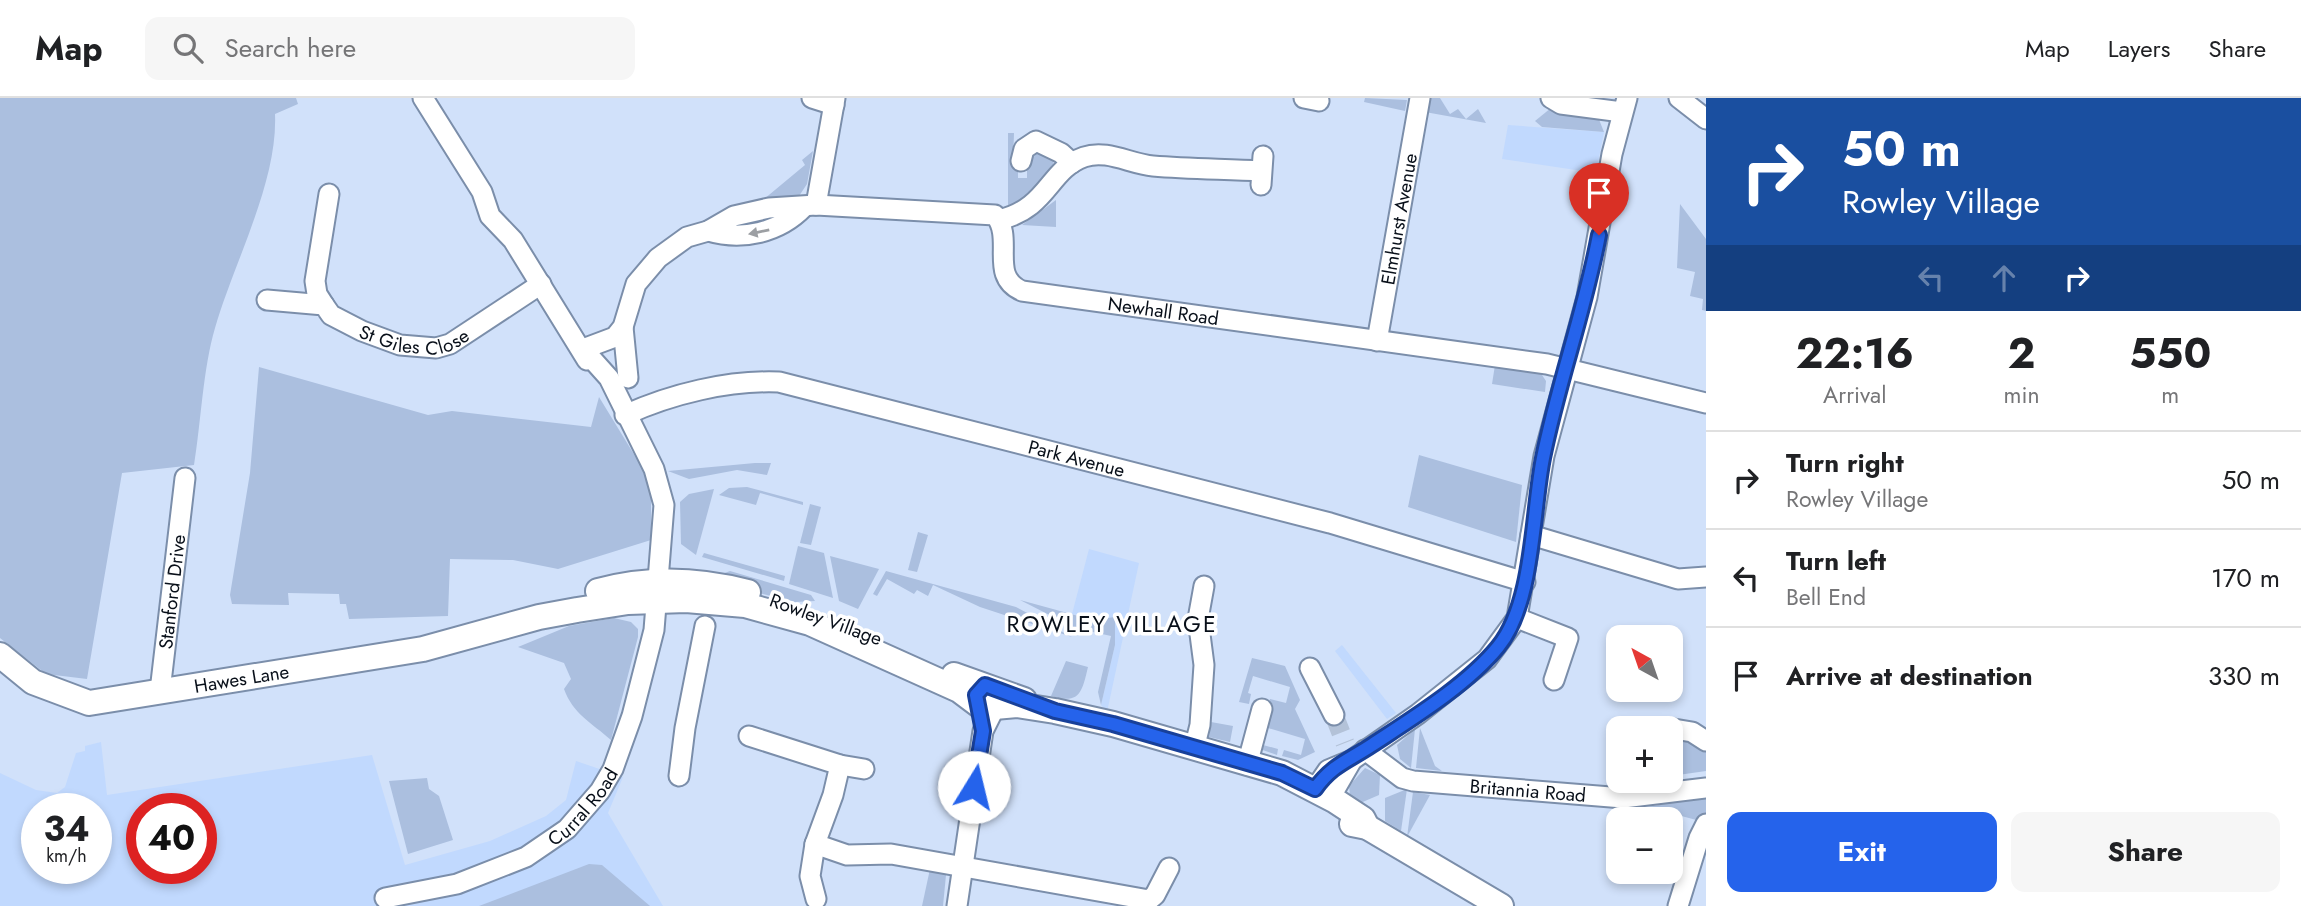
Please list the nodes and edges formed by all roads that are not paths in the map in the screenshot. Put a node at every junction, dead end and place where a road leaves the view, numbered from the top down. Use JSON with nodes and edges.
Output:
{"nodes":[{"id":1,"x":423,"y":98,"type":"edge"},
{"id":2,"x":811,"y":98,"type":"edge"},
{"id":3,"x":1420,"y":98,"type":"edge"},
{"id":4,"x":1551,"y":98,"type":"edge"},
{"id":5,"x":1679,"y":98,"type":"edge"},
{"id":6,"x":834,"y":101,"type":"edge"},
{"id":7,"x":1624,"y":105,"type":"edge"},
{"id":8,"x":1706,"y":119,"type":"edge"},
{"id":9,"x":1021,"y":161,"type":"dead end"},
{"id":10,"x":1072,"y":163,"type":"junction"},
{"id":11,"x":1262,"y":171,"type":"dead end"},
{"id":12,"x":329,"y":194,"type":"dead end"},
{"id":13,"x":810,"y":206,"type":"junction"},
{"id":14,"x":999,"y":220,"type":"junction"},
{"id":15,"x":541,"y":284,"type":"junction"},
{"id":16,"x":267,"y":300,"type":"dead end"},
{"id":17,"x":324,"y":305,"type":"junction"},
{"id":18,"x":623,"y":327,"type":"junction"},
{"id":19,"x":1377,"y":341,"type":"junction"},
{"id":20,"x":583,"y":349,"type":"junction"},
{"id":21,"x":1567,"y":368,"type":"junction"},
{"id":22,"x":628,"y":378,"type":"dead end"},
{"id":23,"x":1706,"y":403,"type":"edge"},
{"id":24,"x":625,"y":415,"type":"junction"},
{"id":25,"x":178,"y":488,"type":"dead end"},
{"id":26,"x":1531,"y":535,"type":"junction"},
{"id":27,"x":1706,"y":577,"type":"edge"},
{"id":28,"x":1525,"y":582,"type":"junction"},
{"id":29,"x":1203,"y":586,"type":"dead end"},
{"id":30,"x":659,"y":590,"type":"junction"},
{"id":31,"x":1517,"y":618,"type":"junction"},
{"id":32,"x":705,"y":626,"type":"dead end"},
{"id":33,"x":0,"y":655,"type":"edge"},
{"id":34,"x":1310,"y":668,"type":"dead end"},
{"id":35,"x":1554,"y":680,"type":"dead end"},
{"id":36,"x":160,"y":691,"type":"junction"},
{"id":37,"x":986,"y":697,"type":"junction"},
{"id":38,"x":1262,"y":709,"type":"dead end"},
{"id":39,"x":1334,"y":715,"type":"tunnel mouth"},
{"id":40,"x":1683,"y":730,"type":"edge"},
{"id":41,"x":749,"y":736,"type":"dead end"},
{"id":42,"x":1706,"y":741,"type":"edge"},
{"id":43,"x":1194,"y":749,"type":"junction"},
{"id":44,"x":1360,"y":749,"type":"junction"},
{"id":45,"x":840,"y":765,"type":"junction"},
{"id":46,"x":1247,"y":765,"type":"junction"},
{"id":47,"x":864,"y":769,"type":"dead end"},
{"id":48,"x":679,"y":776,"type":"dead end"},
{"id":49,"x":1606,"y":788,"type":"edge"},
{"id":50,"x":1683,"y":788,"type":"edge"},
{"id":51,"x":1706,"y":788,"type":"edge"},
{"id":52,"x":1326,"y":803,"type":"junction"},
{"id":53,"x":1706,"y":824,"type":"edge"},
{"id":54,"x":815,"y":844,"type":"junction"},
{"id":55,"x":961,"y":868,"type":"junction"},
{"id":56,"x":1169,"y":868,"type":"dead end"},
{"id":57,"x":385,"y":898,"type":"dead end"},
{"id":58,"x":816,"y":899,"type":"dead end"},
{"id":59,"x":957,"y":906,"type":"edge"},
{"id":60,"x":1501,"y":906,"type":"edge"},
{"id":61,"x":1678,"y":906,"type":"edge"}],
"edges":[{"from":1,"to":15,"type":"street","name":"Curral Road"},
{"from":2,"to":6,"type":"street"},
{"from":3,"to":19,"type":"street","name":"Elmhurst Avenue"},
{"from":4,"to":7,"type":"street"},
{"from":5,"to":8,"type":"street"},
{"from":6,"to":13,"type":"street"},
{"from":7,"to":21,"type":"street"},
{"from":9,"to":10,"type":"street"},
{"from":10,"to":11,"type":"street"},
{"from":10,"to":14,"type":"street"},
{"from":12,"to":17,"type":"street"},
{"from":13,"to":14,"type":"street"},
{"from":13,"to":18,"type":"street"},
{"from":14,"to":19,"type":"street","name":"Newhall Road"},
{"from":15,"to":17,"type":"street","name":"St Giles Close"},
{"from":15,"to":20,"type":"street","name":"Curral Road"},
{"from":16,"to":17,"type":"street"},
{"from":18,"to":20,"type":"street"},
{"from":18,"to":22,"type":"street"},
{"from":19,"to":21,"type":"street","name":"Newhall Road"},
{"from":20,"to":24,"type":"street","name":"Curral Road"},
{"from":21,"to":23,"type":"street","name":"Newhall Road"},
{"from":21,"to":26,"type":"street"},
{"from":24,"to":28,"type":"street","name":"Park Avenue"},
{"from":24,"to":30,"type":"street","name":"Curral Road"},
{"from":25,"to":36,"type":"street","name":"Stanford Drive"},
{"from":26,"to":27,"type":"street"},
{"from":26,"to":28,"type":"street"},
{"from":28,"to":31,"type":"street"},
{"from":29,"to":43,"type":"street"},
{"from":30,"to":36,"type":"main road","name":"Hawes Lane"},
{"from":30,"to":37,"type":"main road","name":"Rowley Village"},
{"from":30,"to":57,"type":"street","name":"Curral Road"},
{"from":31,"to":35,"type":"street"},
{"from":31,"to":44,"type":"street"},
{"from":32,"to":48,"type":"street"},
{"from":33,"to":36,"type":"main road","name":"Hawes Lane"},
{"from":34,"to":39,"type":"street"},
{"from":37,"to":43,"type":"main road","name":"Rowley Village"},
{"from":37,"to":55,"type":"street"},
{"from":38,"to":46,"type":"street"},
{"from":40,"to":42,"type":"street"},
{"from":41,"to":45,"type":"street"},
{"from":43,"to":46,"type":"main road","name":"Rowley Village"},
{"from":44,"to":49,"type":"street","name":"Britannia Road"},
{"from":44,"to":52,"type":"street"},
{"from":45,"to":47,"type":"street"},
{"from":45,"to":54,"type":"street"},
{"from":46,"to":52,"type":"main road","name":"Rowley Village"},
{"from":50,"to":51,"type":"street","name":"Britannia Road"},
{"from":52,"to":60,"type":"main road","name":"Rowley Village"},
{"from":53,"to":61,"type":"street"},
{"from":54,"to":55,"type":"street"},
{"from":54,"to":58,"type":"street"},
{"from":55,"to":56,"type":"street"},
{"from":55,"to":59,"type":"street"}]}
